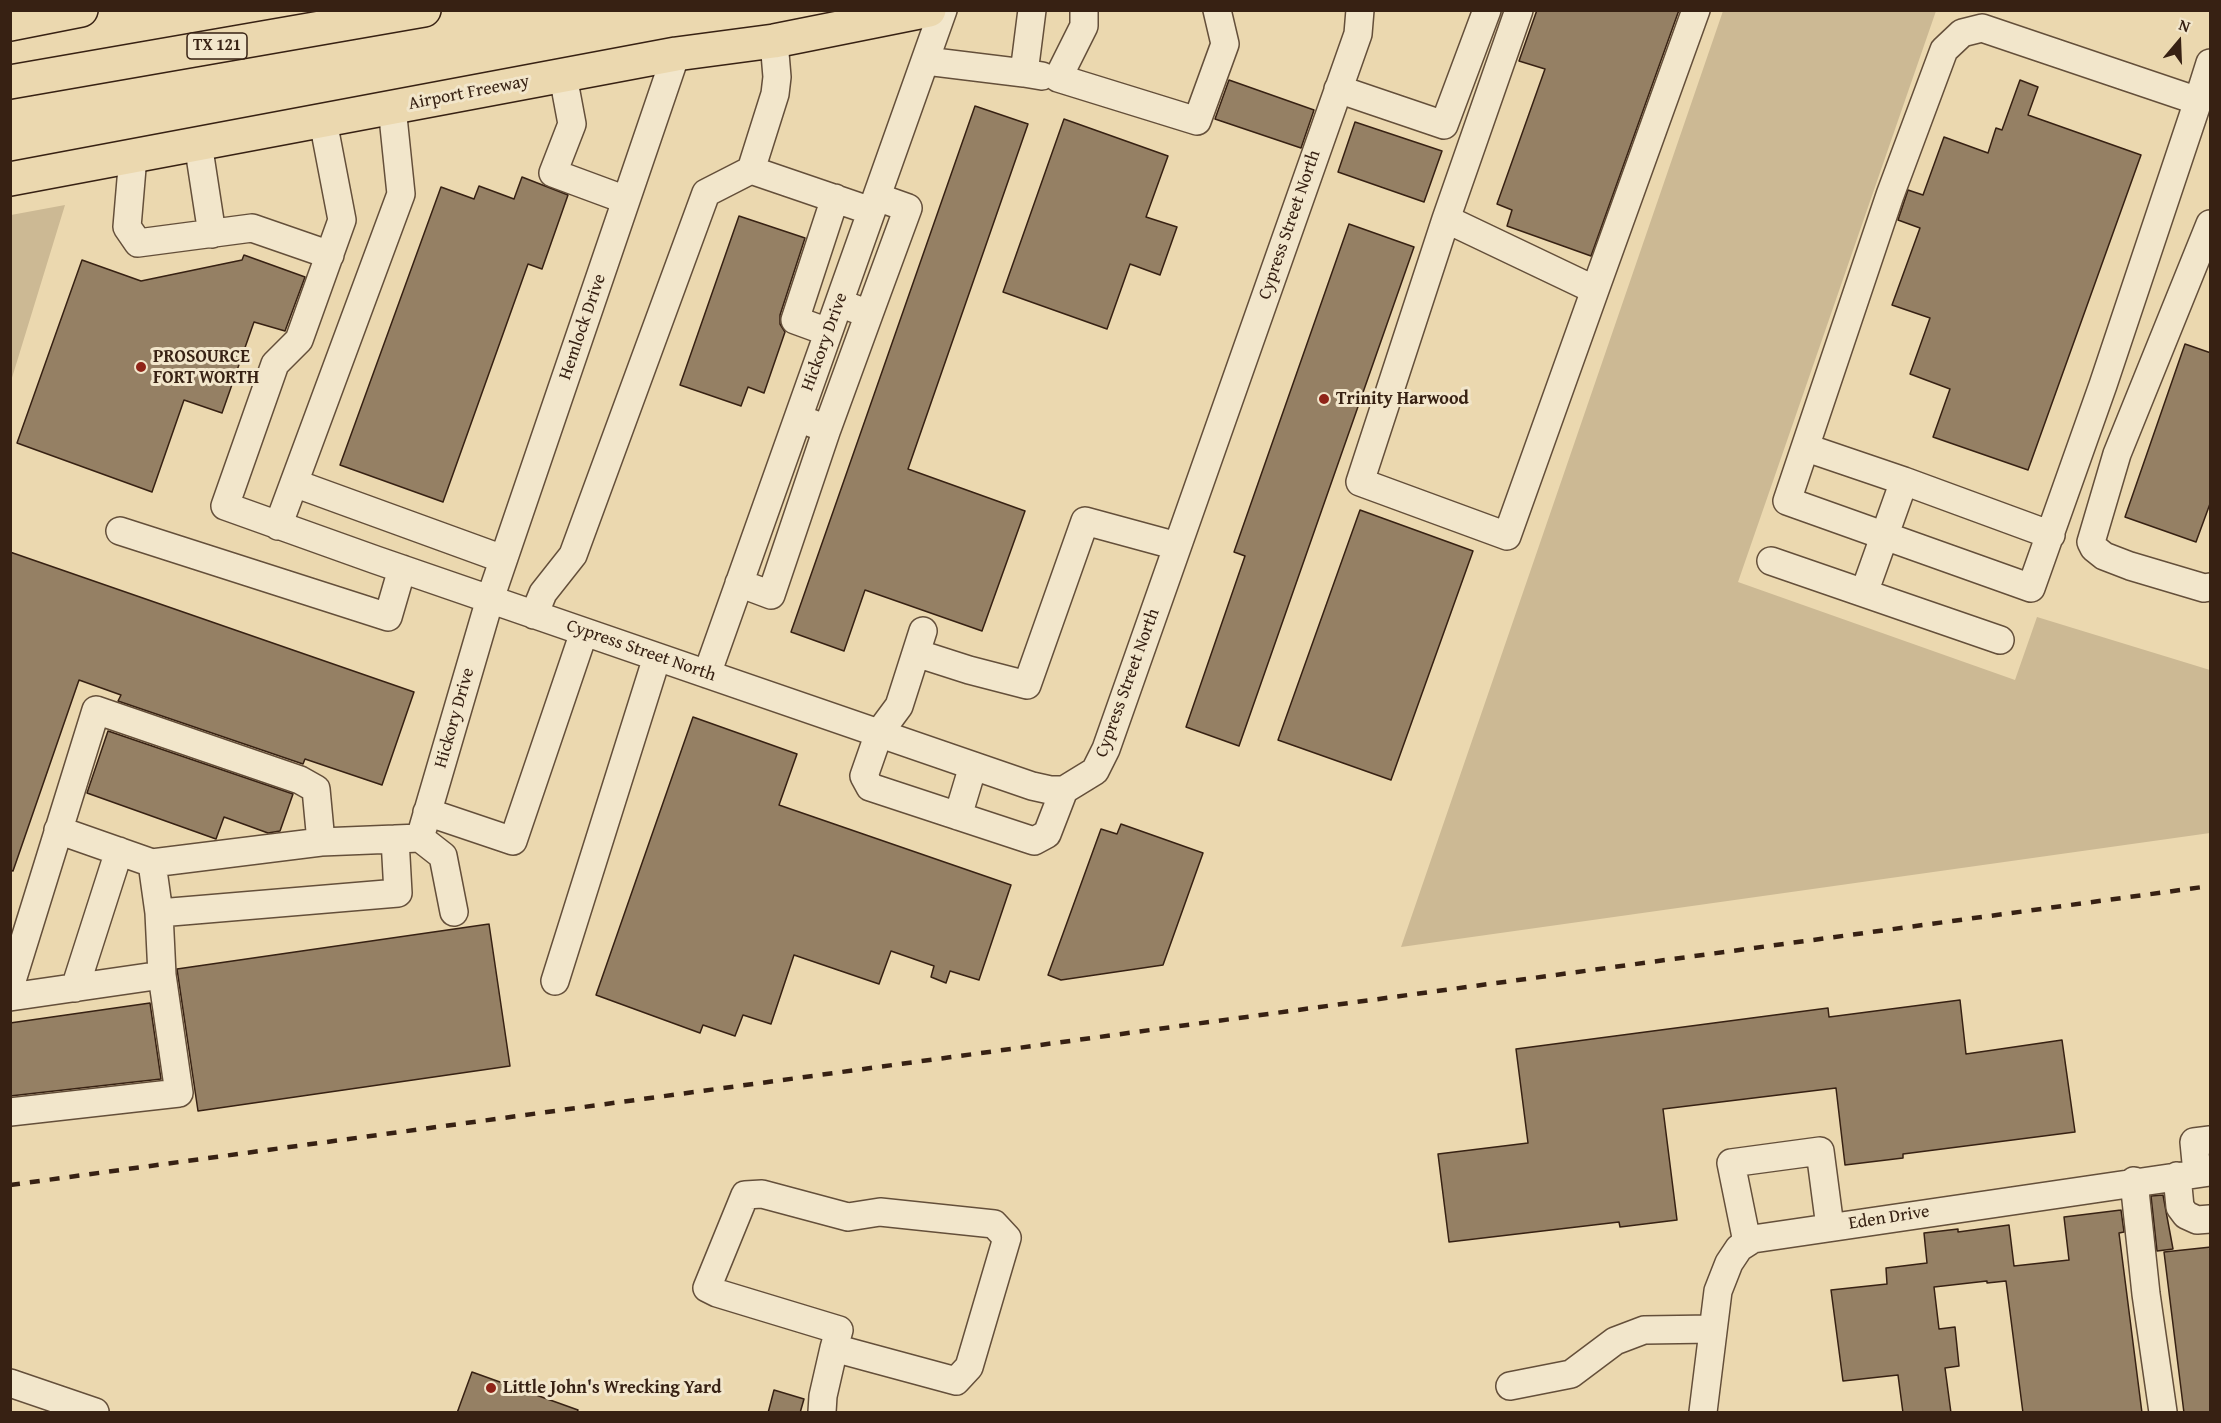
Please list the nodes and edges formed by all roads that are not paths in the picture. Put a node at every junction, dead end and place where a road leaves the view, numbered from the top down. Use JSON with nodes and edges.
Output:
{"nodes":[{"id":1,"x":81,"y":10,"type":"edge"},
{"id":2,"x":424,"y":10,"type":"edge"},
{"id":3,"x":850,"y":10,"type":"edge"},
{"id":4,"x":929,"y":10,"type":"edge"},
{"id":5,"x":943,"y":10,"type":"edge"},
{"id":6,"x":1032,"y":10,"type":"edge"},
{"id":7,"x":1084,"y":10,"type":"edge"},
{"id":8,"x":1217,"y":10,"type":"edge"},
{"id":9,"x":1360,"y":10,"type":"edge"},
{"id":10,"x":1487,"y":10,"type":"edge"},
{"id":11,"x":1520,"y":10,"type":"edge"},
{"id":12,"x":1696,"y":10,"type":"edge"},
{"id":13,"x":10,"y":24,"type":"edge"},
{"id":14,"x":774,"y":41,"type":"junction"},
{"id":15,"x":676,"y":54,"type":"junction"},
{"id":16,"x":926,"y":61,"type":"junction"},
{"id":17,"x":2211,"y":63,"type":"edge"},
{"id":18,"x":1024,"y":73,"type":"junction"},
{"id":19,"x":562,"y":75,"type":"junction"},
{"id":20,"x":1058,"y":78,"type":"junction"},
{"id":21,"x":10,"y":82,"type":"edge"},
{"id":22,"x":1338,"y":89,"type":"junction"},
{"id":23,"x":2198,"y":101,"type":"junction"},
{"id":24,"x":392,"y":107,"type":"junction"},
{"id":25,"x":323,"y":120,"type":"junction"},
{"id":26,"x":198,"y":143,"type":"junction"},
{"id":27,"x":133,"y":156,"type":"junction"},
{"id":28,"x":751,"y":170,"type":"junction"},
{"id":29,"x":10,"y":178,"type":"edge"},
{"id":30,"x":835,"y":198,"type":"junction"},
{"id":31,"x":626,"y":200,"type":"junction"},
{"id":32,"x":874,"y":204,"type":"junction"},
{"id":33,"x":1446,"y":219,"type":"junction"},
{"id":34,"x":2211,"y":224,"type":"edge"},
{"id":35,"x":212,"y":234,"type":"junction"},
{"id":36,"x":330,"y":255,"type":"junction"},
{"id":37,"x":1594,"y":290,"type":"junction"},
{"id":38,"x":839,"y":303,"type":"junction"},
{"id":39,"x":869,"y":314,"type":"junction"},
{"id":40,"x":828,"y":332,"type":"junction"},
{"id":41,"x":798,"y":418,"type":"junction"},
{"id":42,"x":827,"y":429,"type":"junction"},
{"id":43,"x":1807,"y":448,"type":"junction"},
{"id":44,"x":1904,"y":481,"type":"junction"},
{"id":45,"x":294,"y":483,"type":"junction"},
{"id":46,"x":278,"y":526,"type":"junction"},
{"id":47,"x":120,"y":531,"type":"dead end"},
{"id":48,"x":2051,"y":535,"type":"junction"},
{"id":49,"x":1885,"y":536,"type":"junction"},
{"id":50,"x":1178,"y":546,"type":"junction"},
{"id":51,"x":504,"y":559,"type":"junction"},
{"id":52,"x":1771,"y":561,"type":"dead end"},
{"id":53,"x":402,"y":569,"type":"junction"},
{"id":54,"x":739,"y":583,"type":"junction"},
{"id":55,"x":2211,"y":587,"type":"edge"},
{"id":56,"x":1864,"y":593,"type":"junction"},
{"id":57,"x":490,"y":599,"type":"junction"},
{"id":58,"x":534,"y":615,"type":"junction"},
{"id":59,"x":584,"y":632,"type":"junction"},
{"id":60,"x":2001,"y":640,"type":"dead end"},
{"id":61,"x":657,"y":657,"type":"junction"},
{"id":62,"x":707,"y":674,"type":"junction"},
{"id":63,"x":879,"y":733,"type":"junction"},
{"id":64,"x":973,"y":766,"type":"junction"},
{"id":65,"x":1064,"y":790,"type":"junction"},
{"id":66,"x":958,"y":816,"type":"junction"},
{"id":67,"x":414,"y":829,"type":"junction"},
{"id":68,"x":58,"y":830,"type":"junction"},
{"id":69,"x":321,"y":842,"type":"junction"},
{"id":70,"x":119,"y":851,"type":"junction"},
{"id":71,"x":152,"y":863,"type":"junction"},
{"id":72,"x":454,"y":912,"type":"dead end"},
{"id":73,"x":159,"y":914,"type":"junction"},
{"id":74,"x":162,"y":975,"type":"junction"},
{"id":75,"x":555,"y":981,"type":"dead end"},
{"id":76,"x":10,"y":987,"type":"edge"},
{"id":77,"x":75,"y":988,"type":"junction"},
{"id":78,"x":10,"y":997,"type":"edge"},
{"id":79,"x":10,"y":1113,"type":"edge"},
{"id":80,"x":2211,"y":1140,"type":"edge"},
{"id":81,"x":2195,"y":1174,"type":"edge"},
{"id":82,"x":2134,"y":1181,"type":"junction"},
{"id":83,"x":2211,"y":1219,"type":"edge"},
{"id":84,"x":1830,"y":1227,"type":"junction"},
{"id":85,"x":1747,"y":1242,"type":"junction"},
{"id":86,"x":1713,"y":1329,"type":"junction"},
{"id":87,"x":834,"y":1348,"type":"junction"},
{"id":88,"x":10,"y":1383,"type":"edge"},
{"id":89,"x":1510,"y":1386,"type":"dead end"},
{"id":90,"x":96,"y":1413,"type":"edge"},
{"id":91,"x":822,"y":1413,"type":"edge"},
{"id":92,"x":1703,"y":1413,"type":"edge"},
{"id":93,"x":2163,"y":1413,"type":"edge"}],
"edges":[{"from":1,"to":13,"type":"main road"},
{"from":2,"to":21,"type":"main road","number":"TX 121"},
{"from":3,"to":14,"type":"main road"},
{"from":4,"to":14,"type":"main road","name":"Airport Freeway"},
{"from":5,"to":16,"type":"street","name":"Hickory Drive"},
{"from":6,"to":18,"type":"street"},
{"from":7,"to":20,"type":"street"},
{"from":8,"to":20,"type":"street"},
{"from":9,"to":22,"type":"street","name":"Cypress Street North"},
{"from":10,"to":22,"type":"street"},
{"from":11,"to":33,"type":"street"},
{"from":12,"to":37,"type":"street"},
{"from":14,"to":15,"type":"main road","name":"Airport Freeway"},
{"from":14,"to":28,"type":"street"},
{"from":15,"to":19,"type":"main road","name":"Airport Freeway"},
{"from":15,"to":31,"type":"street","name":"Hemlock Drive"},
{"from":16,"to":18,"type":"street"},
{"from":16,"to":32,"type":"street","name":"Hickory Drive"},
{"from":17,"to":23,"type":"street"},
{"from":18,"to":20,"type":"street"},
{"from":19,"to":24,"type":"main road","name":"Airport Freeway"},
{"from":19,"to":31,"type":"street"},
{"from":22,"to":50,"type":"street","name":"Cypress Street North"},
{"from":23,"to":43,"type":"street"},
{"from":23,"to":48,"type":"street"},
{"from":24,"to":25,"type":"main road","name":"Airport Freeway"},
{"from":24,"to":45,"type":"street"},
{"from":25,"to":26,"type":"main road","name":"Airport Freeway"},
{"from":25,"to":36,"type":"street"},
{"from":26,"to":27,"type":"main road","name":"Airport Freeway"},
{"from":26,"to":35,"type":"street"},
{"from":27,"to":29,"type":"main road","name":"Airport Freeway"},
{"from":27,"to":35,"type":"street"},
{"from":28,"to":30,"type":"street"},
{"from":28,"to":58,"type":"street"},
{"from":30,"to":32,"type":"street"},
{"from":30,"to":40,"type":"street"},
{"from":31,"to":51,"type":"street","name":"Hemlock Drive"},
{"from":32,"to":38,"type":"street","name":"Hickory Drive"},
{"from":32,"to":39,"type":"street"},
{"from":33,"to":37,"type":"street"},
{"from":33,"to":37,"type":"street"},
{"from":34,"to":55,"type":"street"},
{"from":35,"to":36,"type":"street"},
{"from":36,"to":46,"type":"street","name":"Cypress Street North"},
{"from":38,"to":39,"type":"street"},
{"from":38,"to":40,"type":"street","name":"Hickory Drive"},
{"from":39,"to":42,"type":"street"},
{"from":40,"to":41,"type":"street","name":"Hickory Drive"},
{"from":41,"to":42,"type":"street"},
{"from":41,"to":54,"type":"street","name":"Hickory Drive"},
{"from":42,"to":54,"type":"street"},
{"from":43,"to":44,"type":"street"},
{"from":43,"to":49,"type":"street"},
{"from":44,"to":48,"type":"street"},
{"from":44,"to":49,"type":"street"},
{"from":45,"to":46,"type":"street"},
{"from":45,"to":51,"type":"street"},
{"from":46,"to":53,"type":"street","name":"Cypress Street North"},
{"from":47,"to":53,"type":"street"},
{"from":48,"to":49,"type":"street"},
{"from":49,"to":56,"type":"street"},
{"from":50,"to":63,"type":"street"},
{"from":50,"to":65,"type":"street","name":"Cypress Street North"},
{"from":51,"to":57,"type":"street","name":"Hemlock Drive"},
{"from":52,"to":56,"type":"street"},
{"from":53,"to":57,"type":"street","name":"Cypress Street North"},
{"from":54,"to":62,"type":"street","name":"Hickory Drive"},
{"from":56,"to":60,"type":"street"},
{"from":57,"to":58,"type":"street","name":"Cypress Street North"},
{"from":57,"to":67,"type":"street","name":"Hickory Drive"},
{"from":58,"to":59,"type":"street","name":"Cypress Street North"},
{"from":59,"to":61,"type":"street","name":"Cypress Street North"},
{"from":59,"to":67,"type":"street"},
{"from":61,"to":62,"type":"street","name":"Cypress Street North"},
{"from":61,"to":75,"type":"street"},
{"from":62,"to":63,"type":"street","name":"Cypress Street North"},
{"from":63,"to":64,"type":"street","name":"Cypress Street North"},
{"from":63,"to":66,"type":"street"},
{"from":64,"to":65,"type":"street","name":"Cypress Street North"},
{"from":64,"to":66,"type":"street"},
{"from":65,"to":66,"type":"street"},
{"from":67,"to":69,"type":"street"},
{"from":67,"to":72,"type":"street"},
{"from":67,"to":73,"type":"street","name":"Hickory Drive"},
{"from":68,"to":69,"type":"street"},
{"from":68,"to":70,"type":"street"},
{"from":68,"to":76,"type":"street"},
{"from":69,"to":71,"type":"street"},
{"from":70,"to":71,"type":"street"},
{"from":70,"to":77,"type":"street"},
{"from":71,"to":73,"type":"street"},
{"from":73,"to":74,"type":"street"},
{"from":74,"to":77,"type":"street"},
{"from":74,"to":79,"type":"street"},
{"from":77,"to":78,"type":"street"},
{"from":80,"to":81,"type":"street"},
{"from":81,"to":82,"type":"street","name":"Eden Drive"},
{"from":81,"to":83,"type":"street"},
{"from":82,"to":84,"type":"street","name":"Eden Drive"},
{"from":82,"to":93,"type":"street"},
{"from":84,"to":85,"type":"street","name":"Eden Drive"},
{"from":84,"to":85,"type":"street"},
{"from":85,"to":86,"type":"street"},
{"from":86,"to":89,"type":"street"},
{"from":86,"to":92,"type":"street"},
{"from":87,"to":87,"type":"street"},
{"from":87,"to":91,"type":"street"},
{"from":88,"to":90,"type":"street"}]}
